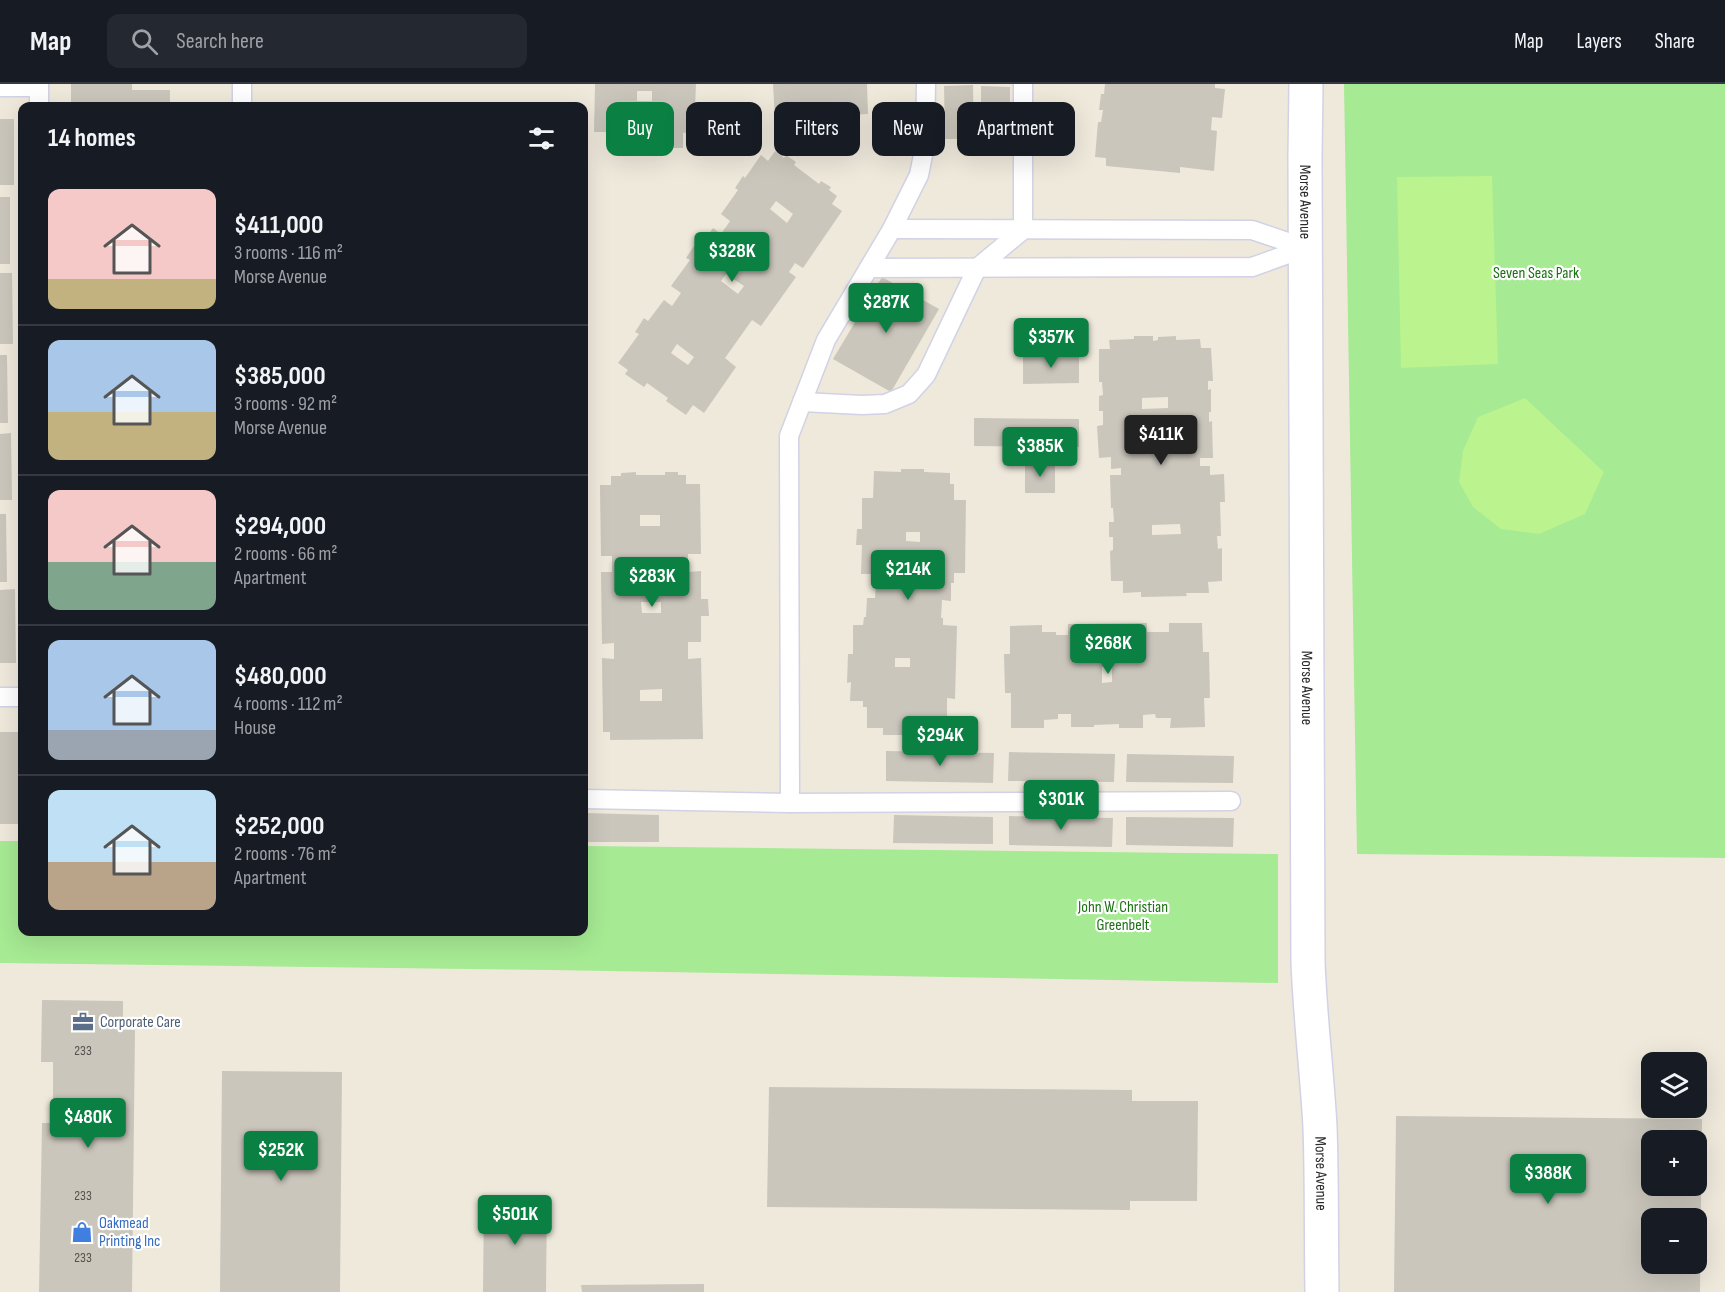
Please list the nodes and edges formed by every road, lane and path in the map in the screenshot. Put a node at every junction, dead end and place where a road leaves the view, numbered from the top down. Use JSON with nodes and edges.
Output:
{"nodes":[{"id":1,"x":242,"y":84,"type":"edge"},
{"id":2,"x":926,"y":84,"type":"edge"},
{"id":3,"x":1023,"y":84,"type":"edge"},
{"id":4,"x":1306,"y":84,"type":"edge"},
{"id":5,"x":39,"y":85,"type":"edge"},
{"id":6,"x":0,"y":87,"type":"edge"},
{"id":7,"x":39,"y":102,"type":"edge"},
{"id":8,"x":242,"y":102,"type":"edge"},
{"id":9,"x":892,"y":229,"type":"junction"},
{"id":10,"x":1023,"y":230,"type":"junction"},
{"id":11,"x":1305,"y":249,"type":"junction"},
{"id":12,"x":869,"y":268,"type":"junction"},
{"id":13,"x":977,"y":268,"type":"junction"},
{"id":14,"x":802,"y":402,"type":"junction"},
{"id":15,"x":0,"y":697,"type":"edge"},
{"id":16,"x":18,"y":697,"type":"edge"},
{"id":17,"x":588,"y":799,"type":"edge"},
{"id":18,"x":1232,"y":801,"type":"dead end"},
{"id":19,"x":790,"y":803,"type":"junction"},
{"id":20,"x":1322,"y":1292,"type":"edge"}],
"edges":[{"from":1,"to":8,"type":"lane"},
{"from":2,"to":9,"type":"lane"},
{"from":3,"to":10,"type":"lane"},
{"from":4,"to":11,"type":"street","name":"Morse Avenue"},
{"from":5,"to":6,"type":"lane"},
{"from":5,"to":7,"type":"lane"},
{"from":9,"to":10,"type":"lane"},
{"from":9,"to":12,"type":"lane"},
{"from":10,"to":11,"type":"lane"},
{"from":10,"to":13,"type":"lane"},
{"from":11,"to":13,"type":"lane"},
{"from":11,"to":20,"type":"street","name":"Morse Avenue"},
{"from":12,"to":13,"type":"lane"},
{"from":12,"to":14,"type":"lane"},
{"from":13,"to":14,"type":"lane"},
{"from":14,"to":19,"type":"lane"},
{"from":15,"to":16,"type":"lane"},
{"from":17,"to":19,"type":"lane"},
{"from":18,"to":19,"type":"lane"}]}
